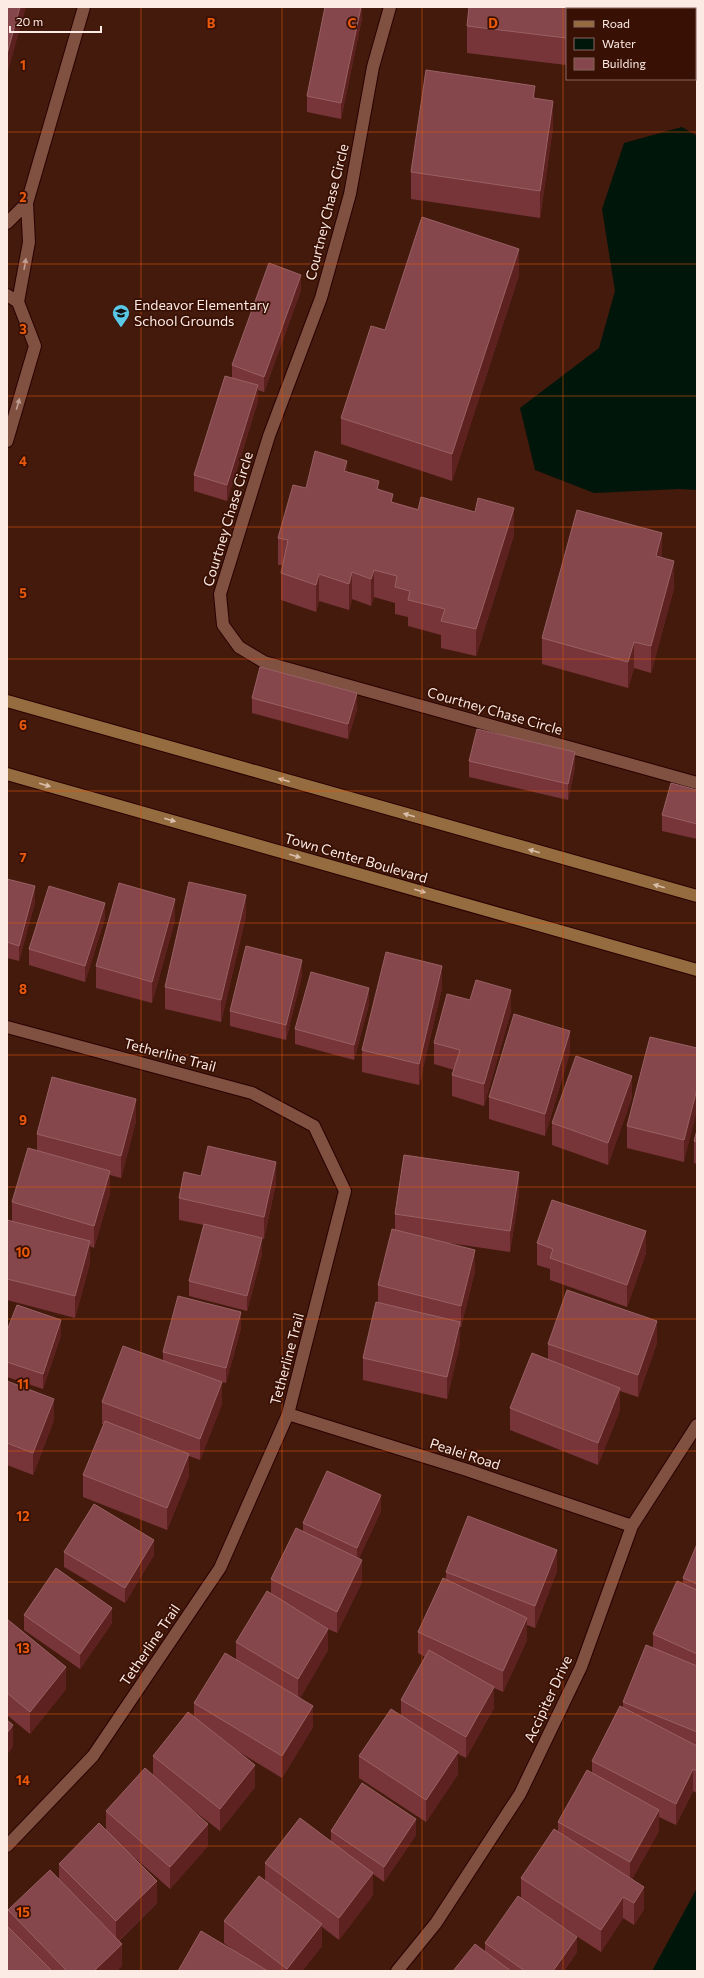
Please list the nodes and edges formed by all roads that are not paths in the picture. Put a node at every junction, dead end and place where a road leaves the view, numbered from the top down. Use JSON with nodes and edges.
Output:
{"nodes":[{"id":1,"x":84,"y":7,"type":"edge"},
{"id":2,"x":390,"y":7,"type":"edge"},
{"id":3,"x":27,"y":203,"type":"junction"},
{"id":4,"x":7,"y":223,"type":"edge"},
{"id":5,"x":7,"y":295,"type":"edge"},
{"id":6,"x":18,"y":302,"type":"junction"},
{"id":7,"x":7,"y":441,"type":"edge"},
{"id":8,"x":7,"y":702,"type":"edge"},
{"id":9,"x":7,"y":774,"type":"edge"},
{"id":10,"x":697,"y":783,"type":"edge"},
{"id":11,"x":697,"y":896,"type":"edge"},
{"id":12,"x":697,"y":970,"type":"edge"},
{"id":13,"x":7,"y":1027,"type":"edge"},
{"id":14,"x":288,"y":1414,"type":"junction"},
{"id":15,"x":697,"y":1425,"type":"edge"},
{"id":16,"x":632,"y":1526,"type":"junction"},
{"id":17,"x":7,"y":1846,"type":"edge"},
{"id":18,"x":397,"y":1971,"type":"edge"}],
"edges":[{"from":1,"to":3,"type":"street"},
{"from":2,"to":10,"type":"street","name":"Courtney Chase Circle"},
{"from":3,"to":4,"type":"street"},
{"from":6,"to":3,"type":"street","one_way":true},
{"from":5,"to":6,"type":"street"},
{"from":7,"to":6,"type":"street","one_way":true},
{"from":11,"to":8,"type":"main road","one_way":true},
{"from":9,"to":12,"type":"main road","name":"Town Center Boulevard","one_way":true},
{"from":13,"to":14,"type":"street","name":"Tetherline Trail"},
{"from":14,"to":16,"type":"street","name":"Pealei Road"},
{"from":14,"to":17,"type":"street","name":"Tetherline Trail"},
{"from":15,"to":16,"type":"street","name":"Accipiter Drive"},
{"from":16,"to":18,"type":"street","name":"Accipiter Drive"}]}
